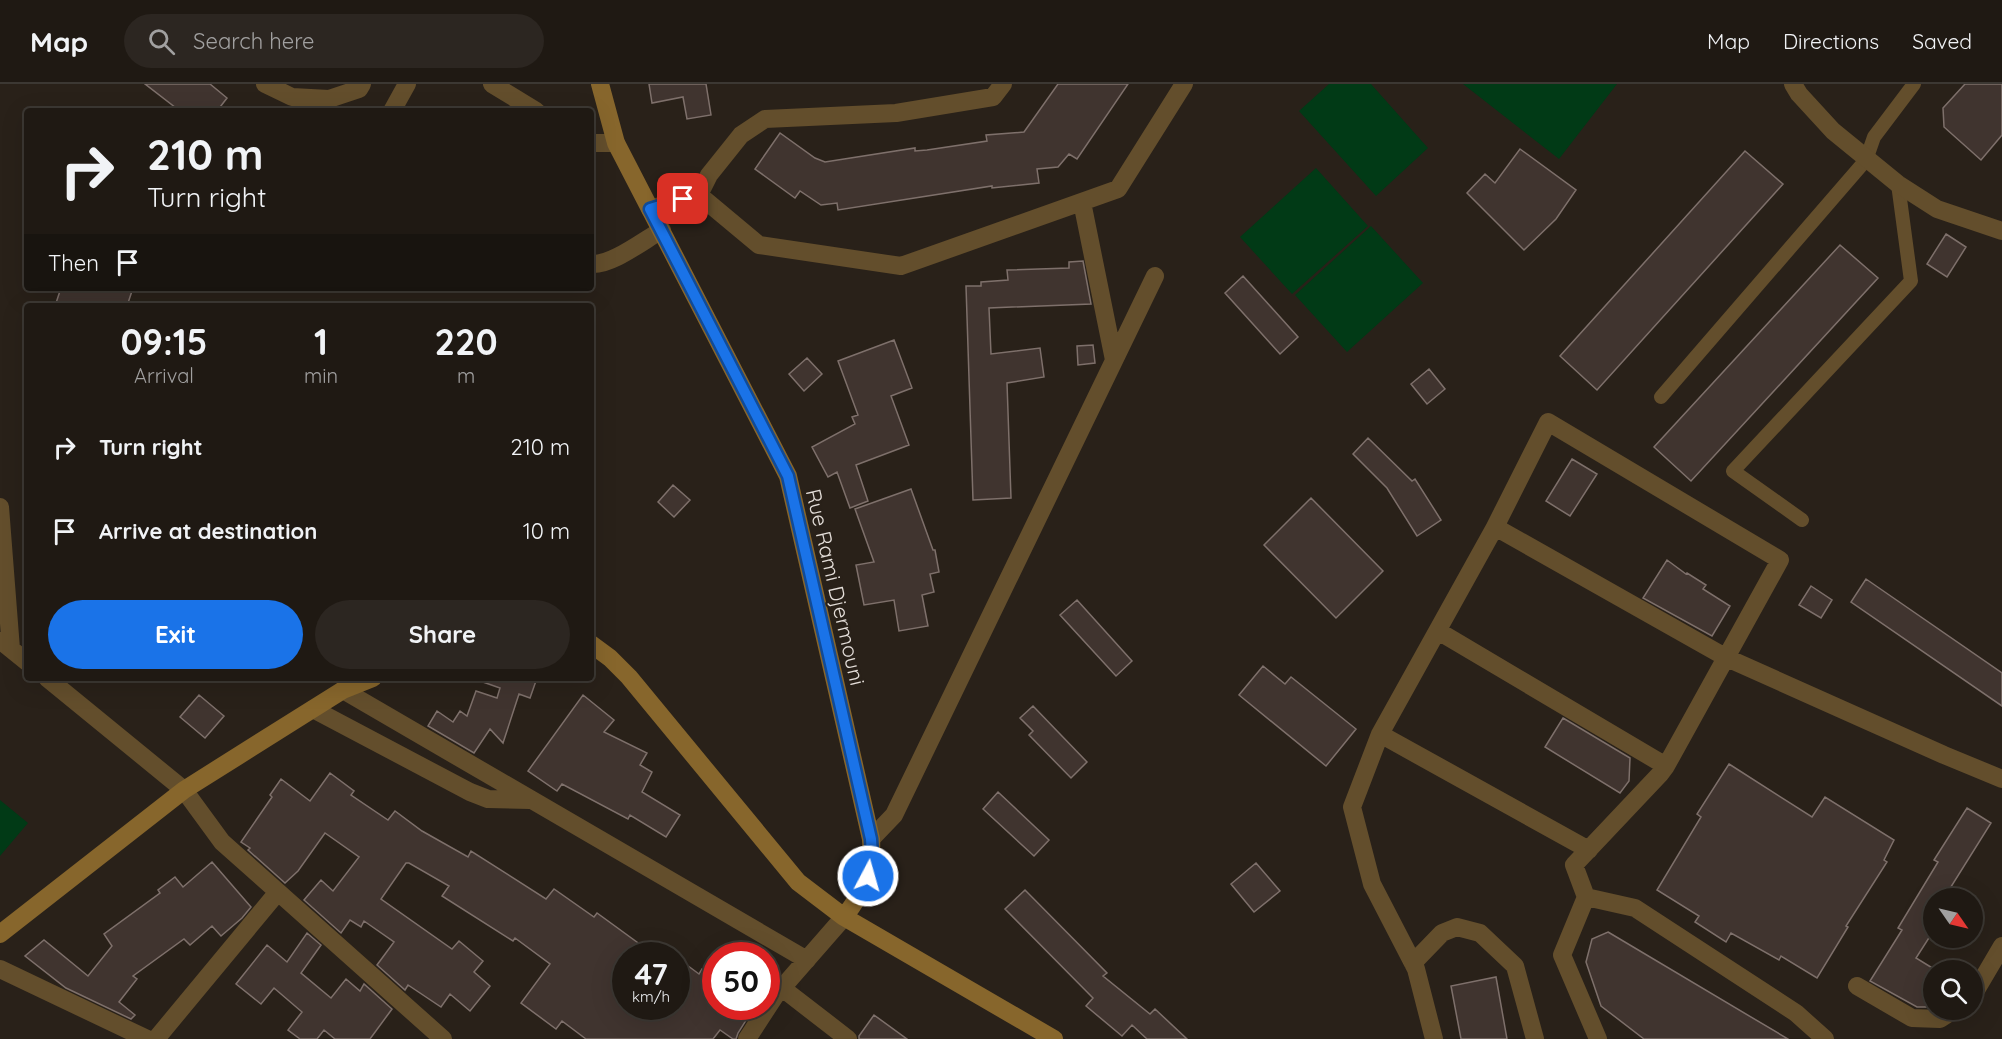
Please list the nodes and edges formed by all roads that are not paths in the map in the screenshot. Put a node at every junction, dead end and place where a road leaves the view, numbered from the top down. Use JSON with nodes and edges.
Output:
{"nodes":[{"id":1,"x":362,"y":84,"type":"edge"},
{"id":2,"x":407,"y":84,"type":"edge"},
{"id":3,"x":492,"y":84,"type":"edge"},
{"id":4,"x":600,"y":84,"type":"edge"},
{"id":5,"x":1003,"y":84,"type":"edge"},
{"id":6,"x":1184,"y":84,"type":"edge"},
{"id":7,"x":1793,"y":84,"type":"edge"},
{"id":8,"x":1914,"y":84,"type":"edge"},
{"id":9,"x":265,"y":85,"type":"edge"},
{"id":10,"x":395,"y":108,"type":"edge"},
{"id":11,"x":531,"y":108,"type":"edge"},
{"id":12,"x":594,"y":143,"type":"edge"},
{"id":13,"x":616,"y":143,"type":"junction"},
{"id":14,"x":1866,"y":160,"type":"junction"},
{"id":15,"x":1898,"y":184,"type":"junction"},
{"id":16,"x":699,"y":195,"type":"junction"},
{"id":17,"x":1082,"y":202,"type":"junction"},
{"id":18,"x":650,"y":209,"type":"junction"},
{"id":19,"x":662,"y":230,"type":"junction"},
{"id":20,"x":2002,"y":231,"type":"edge"},
{"id":21,"x":594,"y":264,"type":"edge"},
{"id":22,"x":1155,"y":276,"type":"dead end"},
{"id":23,"x":1114,"y":360,"type":"junction"},
{"id":24,"x":1661,"y":397,"type":"dead end"},
{"id":25,"x":0,"y":507,"type":"edge"},
{"id":26,"x":1802,"y":520,"type":"dead end"},
{"id":27,"x":1495,"y":527,"type":"junction"},
{"id":28,"x":1438,"y":631,"type":"junction"},
{"id":29,"x":5,"y":644,"type":"edge"},
{"id":30,"x":594,"y":646,"type":"edge"},
{"id":31,"x":1727,"y":658,"type":"junction"},
{"id":32,"x":24,"y":660,"type":"edge"},
{"id":33,"x":50,"y":681,"type":"edge"},
{"id":34,"x":366,"y":681,"type":"edge"},
{"id":35,"x":343,"y":690,"type":"junction"},
{"id":36,"x":313,"y":709,"type":"junction"},
{"id":37,"x":1380,"y":734,"type":"junction"},
{"id":38,"x":1666,"y":766,"type":"junction"},
{"id":39,"x":2002,"y":779,"type":"edge"},
{"id":40,"x":184,"y":790,"type":"junction"},
{"id":41,"x":532,"y":800,"type":"junction"},
{"id":42,"x":871,"y":839,"type":"junction"},
{"id":43,"x":1588,"y":850,"type":"junction"},
{"id":44,"x":277,"y":892,"type":"junction"},
{"id":45,"x":1586,"y":897,"type":"junction"},
{"id":46,"x":844,"y":917,"type":"junction"},
{"id":47,"x":0,"y":934,"type":"edge"},
{"id":48,"x":2002,"y":946,"type":"edge"},
{"id":49,"x":807,"y":960,"type":"junction"},
{"id":50,"x":1413,"y":963,"type":"junction"},
{"id":51,"x":2,"y":976,"type":"edge"},
{"id":52,"x":1983,"y":978,"type":"edge"},
{"id":53,"x":1857,"y":987,"type":"dead end"},
{"id":54,"x":782,"y":988,"type":"junction"},
{"id":55,"x":1923,"y":1018,"type":"edge"},
{"id":56,"x":147,"y":1039,"type":"edge"},
{"id":57,"x":156,"y":1039,"type":"edge"},
{"id":58,"x":442,"y":1039,"type":"edge"},
{"id":59,"x":747,"y":1039,"type":"edge"},
{"id":60,"x":848,"y":1039,"type":"edge"},
{"id":61,"x":1054,"y":1039,"type":"edge"},
{"id":62,"x":1434,"y":1039,"type":"edge"},
{"id":63,"x":1535,"y":1039,"type":"edge"},
{"id":64,"x":1598,"y":1039,"type":"edge"},
{"id":65,"x":1825,"y":1039,"type":"edge"}],
"edges":[{"from":1,"to":9,"type":"street"},
{"from":2,"to":10,"type":"street"},
{"from":3,"to":11,"type":"street"},
{"from":4,"to":13,"type":"main road","name":"Rue Rami Djermouni"},
{"from":5,"to":16,"type":"street"},
{"from":6,"to":17,"type":"street"},
{"from":7,"to":14,"type":"street"},
{"from":8,"to":14,"type":"lane"},
{"from":12,"to":13,"type":"street"},
{"from":13,"to":18,"type":"main road","name":"Rue Rami Djermouni"},
{"from":14,"to":15,"type":"street"},
{"from":14,"to":24,"type":"lane"},
{"from":15,"to":20,"type":"street"},
{"from":15,"to":26,"type":"lane"},
{"from":16,"to":17,"type":"street"},
{"from":16,"to":18,"type":"street"},
{"from":17,"to":23,"type":"street"},
{"from":18,"to":19,"type":"main road","name":"Rue Rami Djermouni"},
{"from":19,"to":21,"type":"street"},
{"from":19,"to":42,"type":"main road","name":"Rue Rami Djermouni"},
{"from":22,"to":23,"type":"street"},
{"from":23,"to":42,"type":"street"},
{"from":25,"to":29,"type":"street"},
{"from":27,"to":28,"type":"street"},
{"from":27,"to":31,"type":"street"},
{"from":27,"to":31,"type":"street"},
{"from":28,"to":37,"type":"street"},
{"from":28,"to":38,"type":"street"},
{"from":29,"to":32,"type":"street"},
{"from":30,"to":46,"type":"main road"},
{"from":31,"to":38,"type":"street"},
{"from":31,"to":39,"type":"street"},
{"from":33,"to":40,"type":"street"},
{"from":34,"to":35,"type":"main road"},
{"from":35,"to":36,"type":"main road"},
{"from":35,"to":41,"type":"street"},
{"from":36,"to":40,"type":"main road"},
{"from":36,"to":41,"type":"street"},
{"from":37,"to":43,"type":"street"},
{"from":37,"to":50,"type":"street"},
{"from":38,"to":43,"type":"street"},
{"from":40,"to":44,"type":"street"},
{"from":40,"to":47,"type":"main road"},
{"from":41,"to":49,"type":"street"},
{"from":42,"to":46,"type":"main road","name":"Rue Rami Djermouni"},
{"from":43,"to":45,"type":"street"},
{"from":44,"to":57,"type":"street"},
{"from":44,"to":58,"type":"street"},
{"from":45,"to":64,"type":"street"},
{"from":45,"to":65,"type":"street"},
{"from":46,"to":49,"type":"street"},
{"from":46,"to":61,"type":"main road"},
{"from":48,"to":52,"type":"street"},
{"from":49,"to":54,"type":"street"},
{"from":50,"to":62,"type":"street"},
{"from":50,"to":63,"type":"street"},
{"from":51,"to":56,"type":"street"},
{"from":53,"to":55,"type":"street"},
{"from":54,"to":59,"type":"street"},
{"from":54,"to":60,"type":"street"}]}
